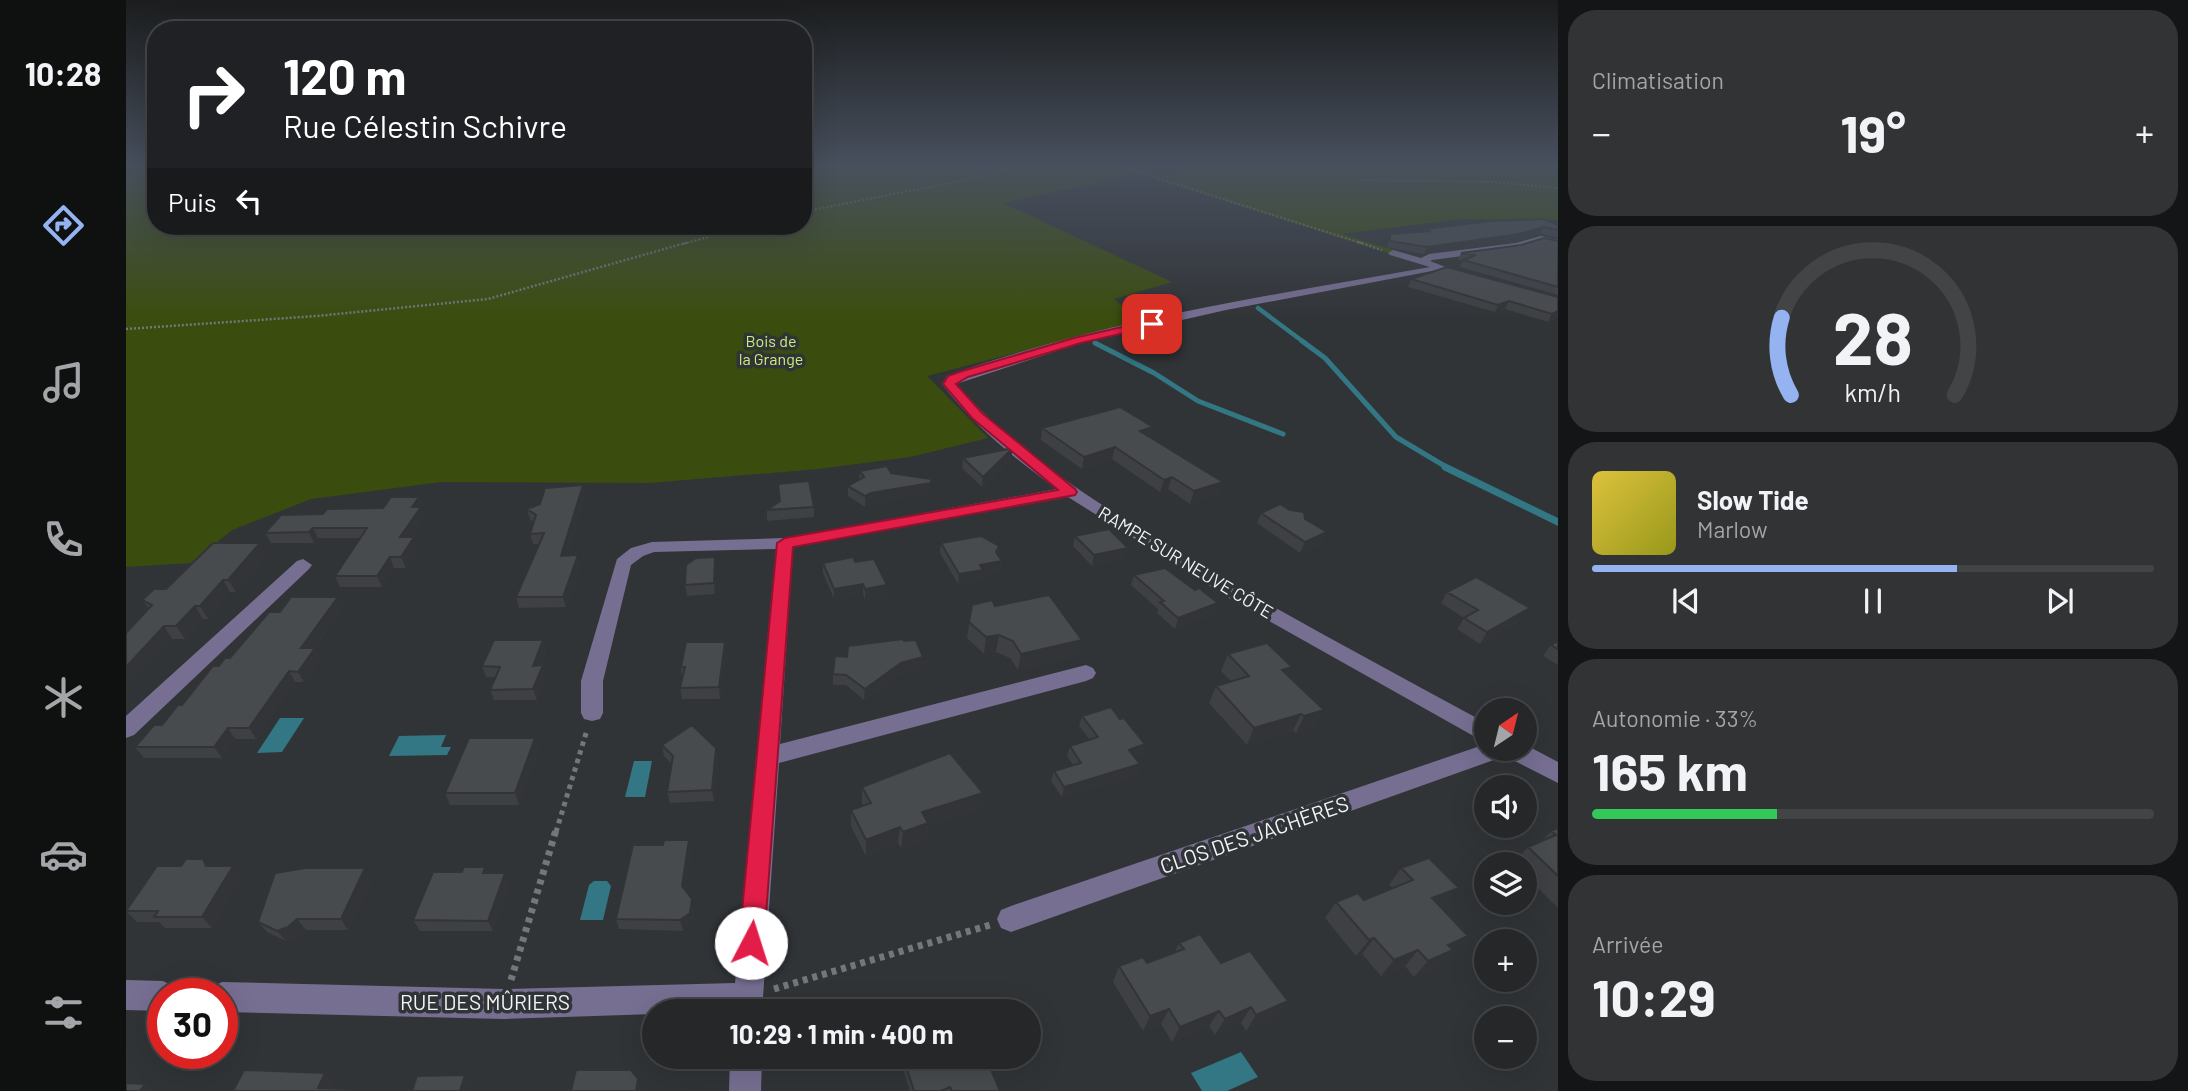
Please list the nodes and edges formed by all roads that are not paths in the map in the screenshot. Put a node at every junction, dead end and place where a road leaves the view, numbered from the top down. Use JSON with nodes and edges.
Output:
{"nodes":[{"id":1,"x":1558,"y":243,"type":"edge"},
{"id":2,"x":1517,"y":246,"type":"junction"},
{"id":3,"x":1558,"y":251,"type":"edge"},
{"id":4,"x":1393,"y":253,"type":"edge"},
{"id":5,"x":1422,"y":261,"type":"junction"},
{"id":6,"x":1070,"y":492,"type":"junction"},
{"id":7,"x":785,"y":543,"type":"junction"},
{"id":8,"x":303,"y":565,"type":"dead end"},
{"id":9,"x":1086,"y":673,"type":"dead end"},
{"id":10,"x":593,"y":713,"type":"road end"},
{"id":11,"x":1474,"y":727,"type":"edge"},
{"id":12,"x":126,"y":729,"type":"edge"},
{"id":13,"x":767,"y":757,"type":"junction"},
{"id":14,"x":1474,"y":757,"type":"edge"},
{"id":15,"x":1536,"y":761,"type":"edge"},
{"id":16,"x":1558,"y":773,"type":"edge"},
{"id":17,"x":1012,"y":919,"type":"road end"},
{"id":18,"x":126,"y":995,"type":"edge"},
{"id":19,"x":147,"y":996,"type":"edge"},
{"id":20,"x":238,"y":997,"type":"edge"},
{"id":21,"x":747,"y":999,"type":"edge"},
{"id":22,"x":642,"y":1004,"type":"edge"},
{"id":23,"x":746,"y":1069,"type":"edge"},
{"id":24,"x":745,"y":1091,"type":"edge"}],
"edges":[{"from":1,"to":2,"type":"street"},
{"from":2,"to":3,"type":"street"},
{"from":2,"to":5,"type":"street"},
{"from":4,"to":5,"type":"street"},
{"from":5,"to":6,"type":"street","name":"RAMPE SUR NEUVE CÔTE"},
{"from":6,"to":7,"type":"street"},
{"from":6,"to":11,"type":"street","name":"RAMPE SUR NEUVE CÔTE"},
{"from":7,"to":10,"type":"street"},
{"from":7,"to":13,"type":"street"},
{"from":8,"to":12,"type":"street"},
{"from":9,"to":13,"type":"street"},
{"from":13,"to":21,"type":"street"},
{"from":14,"to":17,"type":"street","name":"CLOS DES JACHÈRES"},
{"from":15,"to":16,"type":"street"},
{"from":18,"to":19,"type":"street"},
{"from":20,"to":22,"type":"street","name":"RUE DES MÛRIERS"},
{"from":23,"to":24,"type":"street"}]}
